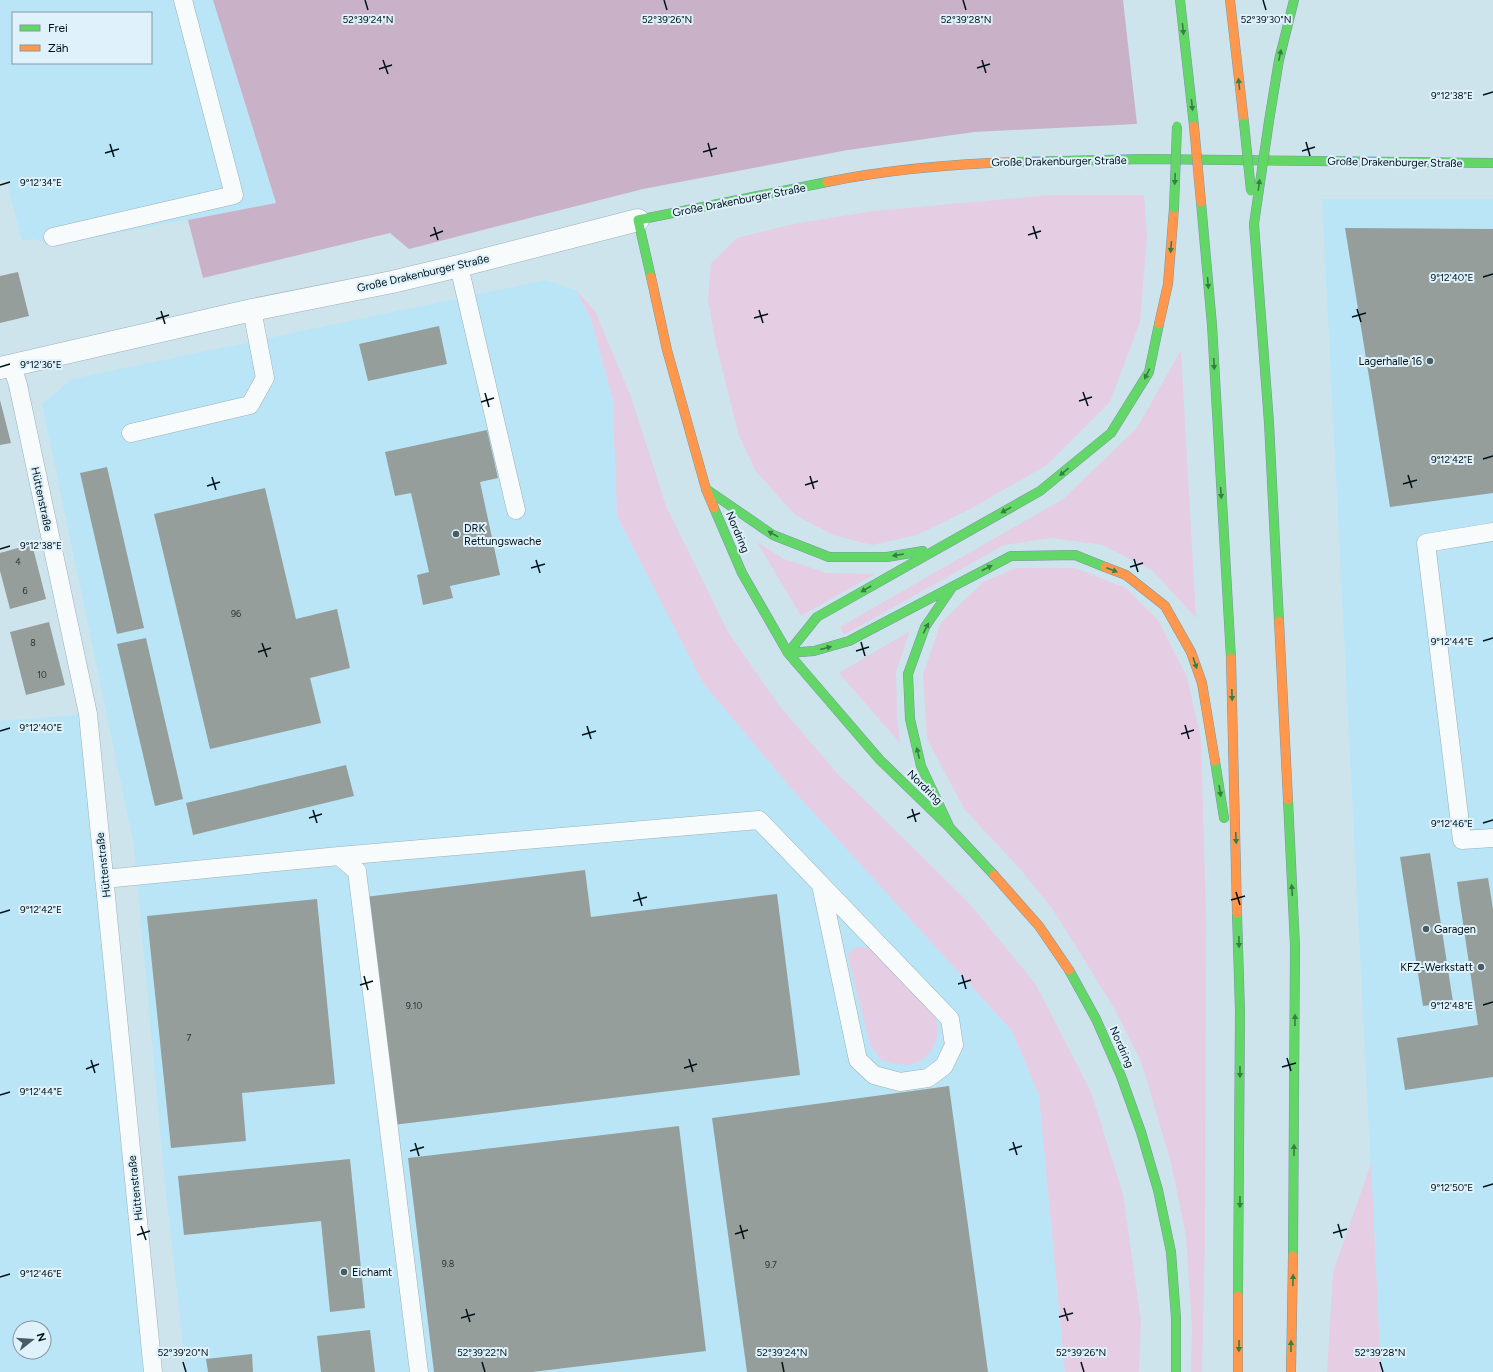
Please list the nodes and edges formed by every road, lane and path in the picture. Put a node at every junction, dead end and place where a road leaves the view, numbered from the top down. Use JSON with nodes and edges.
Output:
{"nodes":[{"id":1,"x":183,"y":0,"type":"edge"},
{"id":2,"x":1180,"y":0,"type":"edge"},
{"id":3,"x":1230,"y":0,"type":"edge"},
{"id":4,"x":1294,"y":0,"type":"edge"},
{"id":5,"x":1186,"y":57,"type":"junction"},
{"id":6,"x":1181,"y":96,"type":"dead end"},
{"id":7,"x":1178,"y":122,"type":"dead end"},
{"id":8,"x":1493,"y":163,"type":"edge"},
{"id":9,"x":638,"y":220,"type":"junction"},
{"id":10,"x":1254,"y":224,"type":"junction"},
{"id":11,"x":53,"y":237,"type":"dead end"},
{"id":12,"x":459,"y":266,"type":"junction"},
{"id":13,"x":252,"y":310,"type":"junction"},
{"id":14,"x":6,"y":366,"type":"edge"},
{"id":15,"x":131,"y":433,"type":"dead end"},
{"id":16,"x":706,"y":489,"type":"junction"},
{"id":17,"x":516,"y":510,"type":"dead end"},
{"id":18,"x":1493,"y":532,"type":"edge"},
{"id":19,"x":936,"y":549,"type":"junction"},
{"id":20,"x":953,"y":586,"type":"junction"},
{"id":21,"x":788,"y":653,"type":"junction"},
{"id":22,"x":950,"y":828,"type":"junction"},
{"id":23,"x":1493,"y":838,"type":"edge"},
{"id":24,"x":339,"y":856,"type":"junction"},
{"id":25,"x":104,"y":879,"type":"junction"},
{"id":26,"x":820,"y":885,"type":"junction"},
{"id":27,"x":1238,"y":903,"type":"junction"},
{"id":28,"x":153,"y":1372,"type":"edge"},
{"id":29,"x":419,"y":1372,"type":"edge"},
{"id":30,"x":1176,"y":1372,"type":"edge"},
{"id":31,"x":1238,"y":1372,"type":"edge"},
{"id":32,"x":1291,"y":1372,"type":"edge"}],
"edges":[{"from":1,"to":11,"type":"lane"},
{"from":2,"to":5,"type":"main road","one_way":true},
{"from":10,"to":3,"type":"main road","one_way":true,"bridge":true},
{"from":10,"to":4,"type":"main road","one_way":true,"bridge":true},
{"from":5,"to":6,"type":"main road"},
{"from":5,"to":27,"type":"main road","one_way":true,"bridge":true},
{"from":7,"to":19,"type":"main road","one_way":true,"bridge":true},
{"from":8,"to":9,"type":"main road","name":"Große Drakenburger Straße"},
{"from":9,"to":12,"type":"street","name":"Große Drakenburger Straße"},
{"from":9,"to":16,"type":"main road","name":"Nordring"},
{"from":32,"to":10,"type":"main road","one_way":true},
{"from":12,"to":13,"type":"street","name":"Große Drakenburger Straße"},
{"from":12,"to":17,"type":"lane"},
{"from":13,"to":14,"type":"street","name":"Große Drakenburger Straße"},
{"from":13,"to":15,"type":"lane"},
{"from":14,"to":25,"type":"lane","name":"Hüttenstraße"},
{"from":19,"to":16,"type":"main road","one_way":true},
{"from":16,"to":21,"type":"main road","name":"Nordring"},
{"from":18,"to":23,"type":"lane"},
{"from":19,"to":21,"type":"main road","one_way":true},
{"from":21,"to":20,"type":"main road","one_way":true},
{"from":22,"to":20,"type":"main road","one_way":true},
{"from":20,"to":27,"type":"main road","one_way":true},
{"from":21,"to":22,"type":"main road","name":"Nordring"},
{"from":22,"to":30,"type":"main road","name":"Nordring"},
{"from":24,"to":25,"type":"lane"},
{"from":24,"to":26,"type":"lane"},
{"from":24,"to":29,"type":"lane"},
{"from":25,"to":28,"type":"lane","name":"Hüttenstraße"},
{"from":26,"to":26,"type":"lane"},
{"from":27,"to":31,"type":"main road","one_way":true}]}
